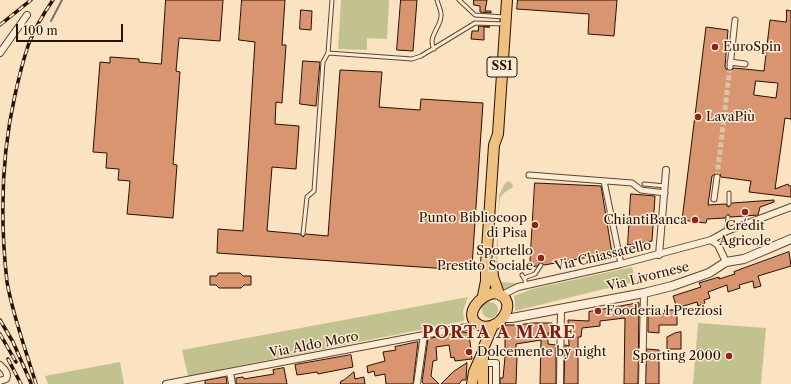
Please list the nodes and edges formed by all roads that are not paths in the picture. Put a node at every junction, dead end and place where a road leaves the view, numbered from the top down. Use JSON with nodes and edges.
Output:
{"nodes":[{"id":1,"x":332,"y":0,"type":"edge"},
{"id":2,"x":437,"y":0,"type":"edge"},
{"id":3,"x":459,"y":0,"type":"edge"},
{"id":4,"x":507,"y":0,"type":"edge"},
{"id":5,"x":27,"y":15,"type":"dead end"},
{"id":6,"x":735,"y":20,"type":"dead end"},
{"id":7,"x":506,"y":21,"type":"junction"},
{"id":8,"x":434,"y":49,"type":"junction"},
{"id":9,"x":0,"y":52,"type":"edge"},
{"id":10,"x":328,"y":53,"type":"junction"},
{"id":11,"x":745,"y":64,"type":"dead end"},
{"id":12,"x":498,"y":134,"type":"junction"},
{"id":13,"x":666,"y":170,"type":"dead end"},
{"id":14,"x":530,"y":175,"type":"dead end"},
{"id":15,"x":717,"y":177,"type":"tunnel mouth"},
{"id":16,"x":604,"y":181,"type":"junction"},
{"id":17,"x":644,"y":184,"type":"dead end"},
{"id":18,"x":665,"y":190,"type":"junction"},
{"id":19,"x":729,"y":193,"type":"dead end"},
{"id":20,"x":714,"y":199,"type":"dead end"},
{"id":21,"x":729,"y":204,"type":"dead end"},
{"id":22,"x":791,"y":207,"type":"edge"},
{"id":23,"x":728,"y":217,"type":"dead end"},
{"id":24,"x":727,"y":231,"type":"junction"},
{"id":25,"x":304,"y":234,"type":"dead end"},
{"id":26,"x":791,"y":239,"type":"edge"},
{"id":27,"x":711,"y":240,"type":"junction"},
{"id":28,"x":659,"y":255,"type":"junction"},
{"id":29,"x":726,"y":262,"type":"junction"},
{"id":30,"x":621,"y":264,"type":"junction"},
{"id":31,"x":541,"y":265,"type":"dead end"},
{"id":32,"x":526,"y":285,"type":"junction"},
{"id":33,"x":644,"y":293,"type":"junction"},
{"id":34,"x":500,"y":295,"type":"junction"},
{"id":35,"x":484,"y":296,"type":"junction"},
{"id":36,"x":561,"y":309,"type":"junction"},
{"id":37,"x":504,"y":318,"type":"junction"},
{"id":38,"x":477,"y":324,"type":"junction"},
{"id":39,"x":493,"y":325,"type":"junction"},
{"id":40,"x":466,"y":327,"type":"dead end"},
{"id":41,"x":424,"y":335,"type":"junction"},
{"id":42,"x":483,"y":355,"type":"junction"},
{"id":43,"x":0,"y":366,"type":"edge"},
{"id":44,"x":230,"y":372,"type":"junction"},
{"id":45,"x":0,"y":382,"type":"edge"},
{"id":46,"x":166,"y":384,"type":"edge"},
{"id":47,"x":232,"y":384,"type":"edge"},
{"id":48,"x":417,"y":384,"type":"edge"},
{"id":49,"x":472,"y":384,"type":"edge"},
{"id":50,"x":483,"y":384,"type":"edge"},
{"id":51,"x":496,"y":384,"type":"edge"},
{"id":52,"x":560,"y":384,"type":"edge"},
{"id":53,"x":642,"y":384,"type":"edge"}],
"edges":[{"from":1,"to":10,"type":"lane"},
{"from":2,"to":8,"type":"lane"},
{"from":3,"to":7,"type":"lane"},
{"from":4,"to":7,"type":"main road","number":"SS1"},
{"from":5,"to":9,"type":"street"},
{"from":6,"to":11,"type":"street"},
{"from":7,"to":8,"type":"lane"},
{"from":7,"to":12,"type":"main road","number":"SS1"},
{"from":8,"to":10,"type":"lane"},
{"from":10,"to":25,"type":"lane"},
{"from":12,"to":34,"type":"main road"},
{"from":12,"to":35,"type":"main road"},
{"from":13,"to":18,"type":"street"},
{"from":14,"to":16,"type":"street"},
{"from":15,"to":20,"type":"street"},
{"from":16,"to":18,"type":"street"},
{"from":16,"to":30,"type":"street"},
{"from":17,"to":18,"type":"lane"},
{"from":18,"to":28,"type":"street"},
{"from":19,"to":21,"type":"lane"},
{"from":22,"to":24,"type":"street","name":"Via Chiassatello"},
{"from":23,"to":24,"type":"lane"},
{"from":24,"to":27,"type":"street","name":"Via Chiassatello"},
{"from":26,"to":29,"type":"street","name":"Via Livornese"},
{"from":27,"to":28,"type":"street","name":"Via Chiassatello"},
{"from":27,"to":29,"type":"street"},
{"from":28,"to":30,"type":"street","name":"Via Chiassatello"},
{"from":29,"to":33,"type":"street","name":"Via Livornese"},
{"from":30,"to":32,"type":"street","name":"Via Chiassatello"},
{"from":31,"to":32,"type":"lane"},
{"from":32,"to":34,"type":"street","name":"Via Chiassatello"},
{"from":33,"to":36,"type":"street","name":"Via Livornese"},
{"from":33,"to":53,"type":"street"},
{"from":34,"to":35,"type":"main road"},
{"from":34,"to":37,"type":"main road"},
{"from":35,"to":38,"type":"main road"},
{"from":36,"to":37,"type":"street","name":"Via Livornese"},
{"from":36,"to":52,"type":"street"},
{"from":37,"to":39,"type":"main road"},
{"from":38,"to":39,"type":"main road"},
{"from":38,"to":42,"type":"main road"},
{"from":39,"to":42,"type":"main road"},
{"from":40,"to":41,"type":"street","name":"Via Aldo Moro"},
{"from":41,"to":44,"type":"street","name":"Via Aldo Moro"},
{"from":41,"to":48,"type":"street"},
{"from":42,"to":49,"type":"main road"},
{"from":42,"to":50,"type":"main road"},
{"from":42,"to":51,"type":"street"},
{"from":43,"to":45,"type":"street"},
{"from":44,"to":46,"type":"street","name":"Via Aldo Moro"},
{"from":44,"to":47,"type":"street"}]}
